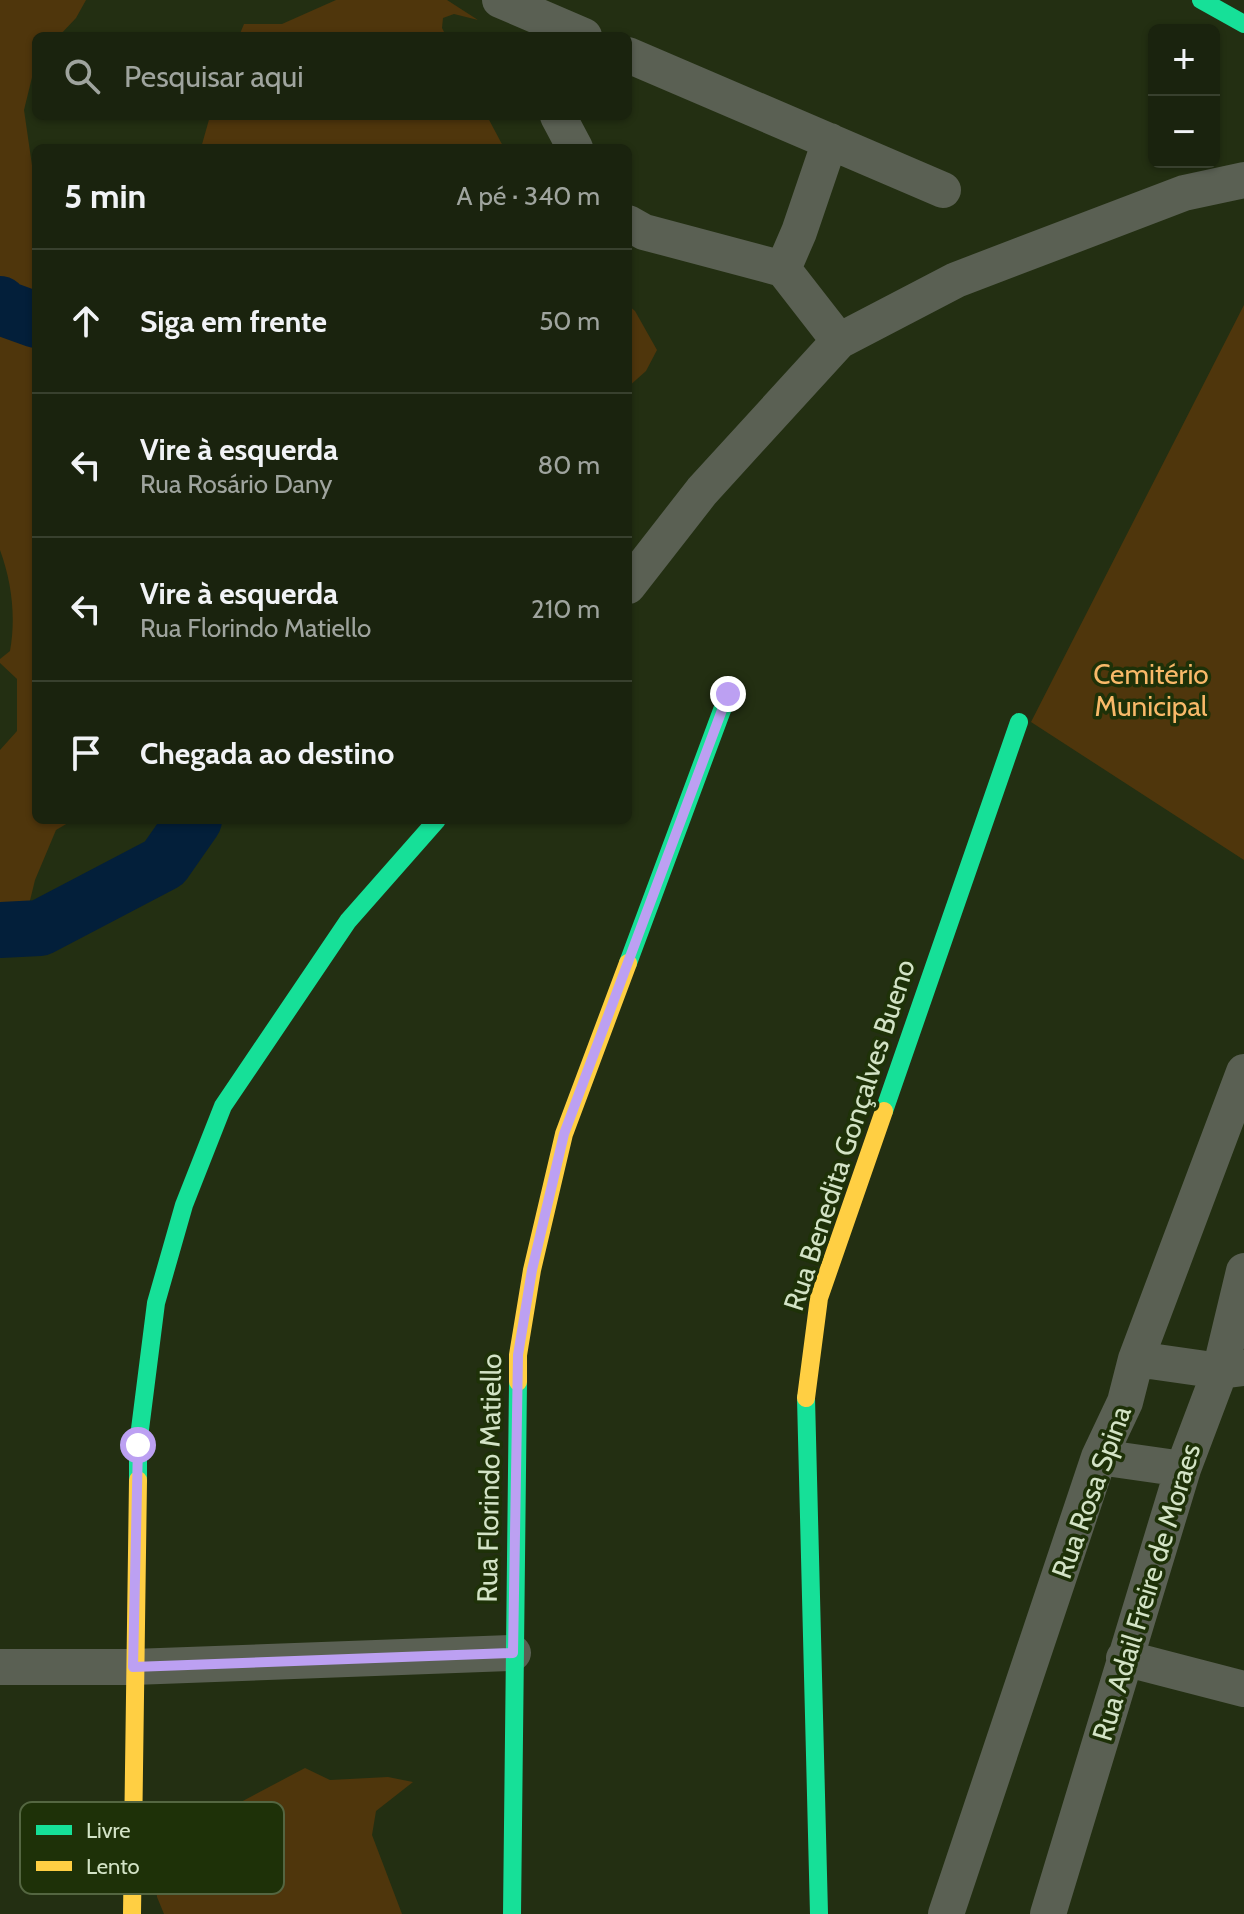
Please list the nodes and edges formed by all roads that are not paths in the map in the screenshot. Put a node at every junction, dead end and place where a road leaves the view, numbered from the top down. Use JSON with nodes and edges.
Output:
{"nodes":[{"id":1,"x":498,"y":0,"type":"edge"},
{"id":2,"x":1201,"y":0,"type":"edge"},
{"id":3,"x":1244,"y":24,"type":"edge"},
{"id":4,"x":513,"y":32,"type":"edge"},
{"id":5,"x":574,"y":32,"type":"edge"},
{"id":6,"x":632,"y":57,"type":"edge"},
{"id":7,"x":560,"y":120,"type":"edge"},
{"id":8,"x":830,"y":141,"type":"junction"},
{"id":9,"x":573,"y":144,"type":"edge"},
{"id":10,"x":1244,"y":180,"type":"edge"},
{"id":11,"x":943,"y":190,"type":"dead end"},
{"id":12,"x":632,"y":225,"type":"edge"},
{"id":13,"x":783,"y":269,"type":"junction"},
{"id":14,"x":839,"y":341,"type":"junction"},
{"id":15,"x":632,"y":581,"type":"edge"},
{"id":16,"x":728,"y":694,"type":"dead end"},
{"id":17,"x":1019,"y":722,"type":"dead end"},
{"id":18,"x":433,"y":824,"type":"edge"},
{"id":19,"x":1244,"y":1072,"type":"edge"},
{"id":20,"x":1244,"y":1271,"type":"edge"},
{"id":21,"x":1136,"y":1359,"type":"junction"},
{"id":22,"x":1232,"y":1370,"type":"edge"},
{"id":23,"x":1099,"y":1457,"type":"junction"},
{"id":24,"x":1183,"y":1469,"type":"junction"},
{"id":25,"x":513,"y":1653,"type":"junction"},
{"id":26,"x":1124,"y":1658,"type":"junction"},
{"id":27,"x":0,"y":1667,"type":"edge"},
{"id":28,"x":133,"y":1667,"type":"junction"},
{"id":29,"x":1244,"y":1689,"type":"edge"},
{"id":30,"x":132,"y":1802,"type":"edge"},
{"id":31,"x":132,"y":1894,"type":"edge"},
{"id":32,"x":132,"y":1914,"type":"edge"},
{"id":33,"x":512,"y":1914,"type":"edge"},
{"id":34,"x":819,"y":1914,"type":"edge"},
{"id":35,"x":946,"y":1914,"type":"edge"},
{"id":36,"x":1048,"y":1914,"type":"edge"}],
"edges":[{"from":1,"to":4,"type":"street"},
{"from":1,"to":5,"type":"street"},
{"from":2,"to":3,"type":"street"},
{"from":6,"to":8,"type":"street"},
{"from":7,"to":9,"type":"street"},
{"from":8,"to":11,"type":"street"},
{"from":8,"to":13,"type":"street"},
{"from":10,"to":14,"type":"street"},
{"from":12,"to":13,"type":"street"},
{"from":13,"to":14,"type":"street"},
{"from":14,"to":15,"type":"street"},
{"from":16,"to":25,"type":"street","name":"Rua Florindo Matiello"},
{"from":17,"to":34,"type":"street","name":"Rua Benedita Gonçalves Bueno"},
{"from":18,"to":28,"type":"street"},
{"from":19,"to":21,"type":"street","name":"Rua Rosa Spina"},
{"from":20,"to":22,"type":"street","name":"Rua Adail Freire de Moraes"},
{"from":21,"to":22,"type":"street"},
{"from":21,"to":23,"type":"street","name":"Rua Rosa Spina"},
{"from":22,"to":24,"type":"street","name":"Rua Adail Freire de Moraes"},
{"from":23,"to":24,"type":"street"},
{"from":23,"to":35,"type":"street","name":"Rua Rosa Spina"},
{"from":24,"to":26,"type":"street","name":"Rua Adail Freire de Moraes"},
{"from":25,"to":28,"type":"street"},
{"from":25,"to":33,"type":"street","name":"Rua Florindo Matiello"},
{"from":26,"to":29,"type":"street"},
{"from":26,"to":36,"type":"street","name":"Rua Adail Freire de Moraes"},
{"from":27,"to":28,"type":"street"},
{"from":28,"to":30,"type":"street"},
{"from":31,"to":32,"type":"street"}]}
